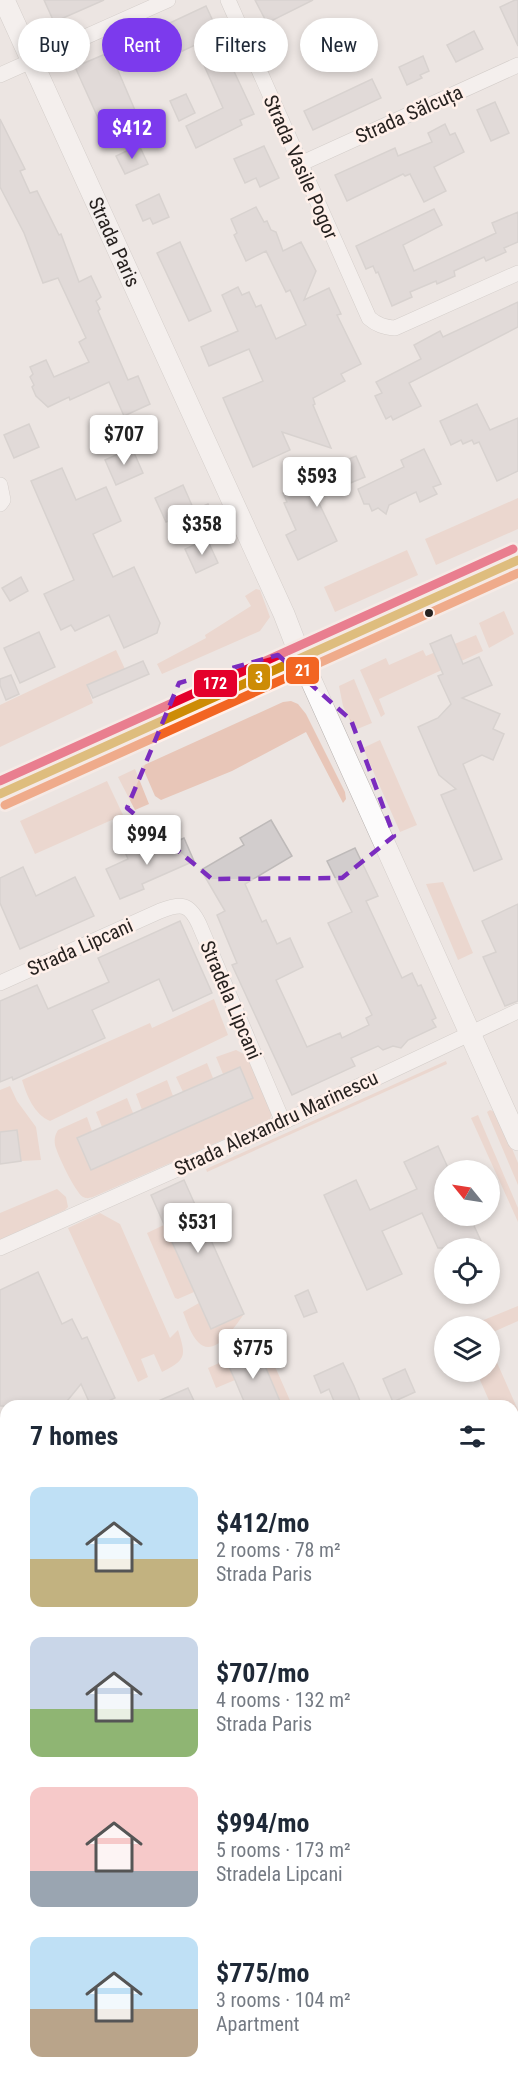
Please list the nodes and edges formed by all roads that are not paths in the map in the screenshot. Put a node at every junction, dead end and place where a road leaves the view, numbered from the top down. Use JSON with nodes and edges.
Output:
{"nodes":[{"id":1,"x":4,"y":0,"type":"edge"},
{"id":2,"x":168,"y":0,"type":"edge"},
{"id":3,"x":228,"y":0,"type":"edge"},
{"id":4,"x":18,"y":30,"type":"edge"},
{"id":5,"x":90,"y":35,"type":"edge"},
{"id":6,"x":518,"y":65,"type":"edge"},
{"id":7,"x":18,"y":67,"type":"edge"},
{"id":8,"x":37,"y":72,"type":"edge"},
{"id":9,"x":0,"y":75,"type":"edge"},
{"id":10,"x":300,"y":164,"type":"junction"},
{"id":11,"x":518,"y":273,"type":"edge"},
{"id":12,"x":518,"y":560,"type":"edge"},
{"id":13,"x":301,"y":658,"type":"junction"},
{"id":14,"x":0,"y":794,"type":"edge"},
{"id":15,"x":160,"y":911,"type":"joint"},
{"id":16,"x":0,"y":983,"type":"edge"},
{"id":17,"x":518,"y":1011,"type":"edge"},
{"id":18,"x":471,"y":1033,"type":"junction"},
{"id":19,"x":283,"y":1122,"type":"junction"},
{"id":20,"x":518,"y":1140,"type":"edge"},
{"id":21,"x":0,"y":1248,"type":"edge"}],
"edges":[{"from":1,"to":4,"type":"street","name":"Strada Paris"},
{"from":2,"to":5,"type":"street"},
{"from":3,"to":10,"type":"street","name":"Strada Vasile Pogor"},
{"from":6,"to":10,"type":"street","name":"Strada Sălcuța"},
{"from":7,"to":9,"type":"street"},
{"from":8,"to":13,"type":"street","name":"Strada Paris"},
{"from":10,"to":11,"type":"street","name":"Strada Vasile Pogor"},
{"from":12,"to":13,"type":"main road"},
{"from":13,"to":14,"type":"main road"},
{"from":13,"to":18,"type":"street","name":"Strada Paris"},
{"from":15,"to":16,"type":"street","name":"Strada Lipcani"},
{"from":15,"to":19,"type":"street","name":"Stradela Lipcani"},
{"from":17,"to":18,"type":"street","name":"Strada Alexandru Marinescu"},
{"from":18,"to":19,"type":"street","name":"Strada Alexandru Marinescu"},
{"from":18,"to":20,"type":"street","name":"Strada Paris"},
{"from":19,"to":21,"type":"street","name":"Strada Alexandru Marinescu"}]}
